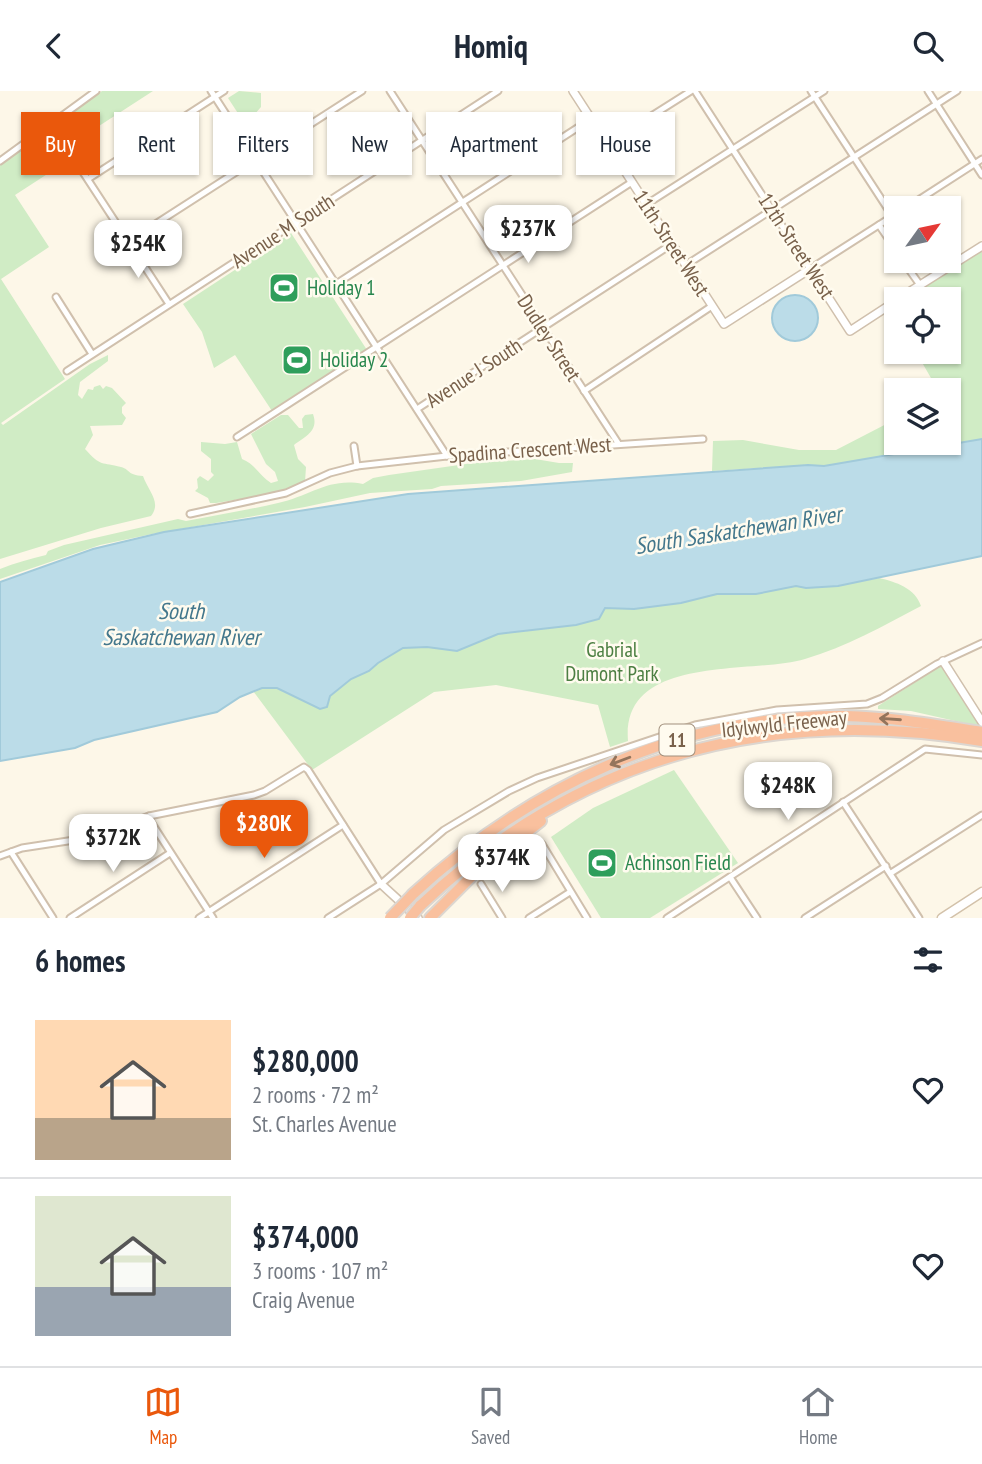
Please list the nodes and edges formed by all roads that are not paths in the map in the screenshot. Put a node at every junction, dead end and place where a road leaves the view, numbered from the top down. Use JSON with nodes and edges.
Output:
{"nodes":[{"id":1,"x":96,"y":91,"type":"edge"},
{"id":2,"x":224,"y":91,"type":"edge"},
{"id":3,"x":362,"y":91,"type":"edge"},
{"id":4,"x":390,"y":91,"type":"edge"},
{"id":5,"x":498,"y":91,"type":"edge"},
{"id":6,"x":573,"y":91,"type":"edge"},
{"id":7,"x":693,"y":91,"type":"edge"},
{"id":8,"x":824,"y":91,"type":"edge"},
{"id":9,"x":928,"y":91,"type":"edge"},
{"id":10,"x":957,"y":91,"type":"edge"},
{"id":11,"x":213,"y":94,"type":"edge"},
{"id":12,"x":813,"y":94,"type":"edge"},
{"id":13,"x":936,"y":104,"type":"junction"},
{"id":14,"x":224,"y":112,"type":"edge"},
{"id":15,"x":586,"y":112,"type":"edge"},
{"id":16,"x":659,"y":112,"type":"edge"},
{"id":17,"x":313,"y":123,"type":"edge"},
{"id":18,"x":576,"y":129,"type":"edge"},
{"id":19,"x":422,"y":141,"type":"junction"},
{"id":20,"x":733,"y":149,"type":"junction"},
{"id":21,"x":854,"y":157,"type":"junction"},
{"id":22,"x":982,"y":159,"type":"edge"},
{"id":23,"x":0,"y":161,"type":"edge"},
{"id":24,"x":975,"y":163,"type":"junction"},
{"id":25,"x":85,"y":175,"type":"edge"},
{"id":26,"x":232,"y":175,"type":"edge"},
{"id":27,"x":265,"y":175,"type":"edge"},
{"id":28,"x":627,"y":175,"type":"edge"},
{"id":29,"x":982,"y":175,"type":"edge"},
{"id":30,"x":88,"y":180,"type":"junction"},
{"id":31,"x":632,"y":182,"type":"junction"},
{"id":32,"x":924,"y":196,"type":"edge"},
{"id":33,"x":884,"y":201,"type":"edge"},
{"id":34,"x":462,"y":203,"type":"junction"},
{"id":35,"x":646,"y":205,"type":"junction"},
{"id":36,"x":772,"y":210,"type":"junction"},
{"id":37,"x":296,"y":222,"type":"junction"},
{"id":38,"x":884,"y":222,"type":"edge"},
{"id":39,"x":879,"y":225,"type":"junction"},
{"id":40,"x":884,"y":232,"type":"edge"},
{"id":41,"x":129,"y":241,"type":"junction"},
{"id":42,"x":672,"y":244,"type":"junction"},
{"id":43,"x":982,"y":246,"type":"edge"},
{"id":44,"x":503,"y":265,"type":"junction"},
{"id":45,"x":686,"y":265,"type":"junction"},
{"id":46,"x":810,"y":269,"type":"junction"},
{"id":47,"x":911,"y":273,"type":"edge"},
{"id":48,"x":336,"y":284,"type":"junction"},
{"id":49,"x":919,"y":285,"type":"junction"},
{"id":50,"x":916,"y":287,"type":"edge"},
{"id":51,"x":56,"y":297,"type":"dead end"},
{"id":52,"x":169,"y":304,"type":"junction"},
{"id":53,"x":712,"y":306,"type":"junction"},
{"id":54,"x":884,"y":309,"type":"edge"},
{"id":55,"x":543,"y":328,"type":"junction"},
{"id":56,"x":377,"y":347,"type":"junction"},
{"id":57,"x":92,"y":355,"type":"junction"},
{"id":58,"x":67,"y":371,"type":"dead end"},
{"id":59,"x":584,"y":391,"type":"junction"},
{"id":60,"x":417,"y":409,"type":"junction"},
{"id":61,"x":237,"y":437,"type":"dead end"},
{"id":62,"x":703,"y":439,"type":"dead end"},
{"id":63,"x":618,"y":443,"type":"junction"},
{"id":64,"x":354,"y":446,"type":"dead end"},
{"id":65,"x":447,"y":456,"type":"junction"},
{"id":66,"x":357,"y":466,"type":"junction"},
{"id":67,"x":190,"y":514,"type":"dead end"},
{"id":68,"x":982,"y":643,"type":"edge"},
{"id":69,"x":943,"y":661,"type":"junction"},
{"id":70,"x":982,"y":722,"type":"edge"},
{"id":71,"x":982,"y":732,"type":"edge"},
{"id":72,"x":976,"y":741,"type":"edge"},
{"id":73,"x":982,"y":755,"type":"edge"},
{"id":74,"x":660,"y":760,"type":"junction"},
{"id":75,"x":843,"y":802,"type":"junction"},
{"id":76,"x":982,"y":815,"type":"edge"},
{"id":77,"x":149,"y":816,"type":"junction"},
{"id":78,"x":343,"y":825,"type":"junction"},
{"id":79,"x":542,"y":844,"type":"dead end"},
{"id":80,"x":11,"y":852,"type":"junction"},
{"id":81,"x":170,"y":853,"type":"junction"},
{"id":82,"x":0,"y":856,"type":"edge"},
{"id":83,"x":886,"y":866,"type":"junction"},
{"id":84,"x":891,"y":873,"type":"junction"},
{"id":85,"x":730,"y":877,"type":"junction"},
{"id":86,"x":382,"y":884,"type":"junction"},
{"id":87,"x":481,"y":884,"type":"dead end"},
{"id":88,"x":570,"y":891,"type":"junction"},
{"id":89,"x":982,"y":892,"type":"edge"},
{"id":90,"x":209,"y":912,"type":"junction"},
{"id":91,"x":419,"y":912,"type":"edge"},
{"id":92,"x":53,"y":918,"type":"edge"},
{"id":93,"x":70,"y":918,"type":"edge"},
{"id":94,"x":199,"y":918,"type":"edge"},
{"id":95,"x":213,"y":918,"type":"edge"},
{"id":96,"x":328,"y":918,"type":"edge"},
{"id":97,"x":390,"y":918,"type":"edge"},
{"id":98,"x":410,"y":918,"type":"edge"},
{"id":99,"x":430,"y":918,"type":"edge"},
{"id":100,"x":502,"y":918,"type":"edge"},
{"id":101,"x":529,"y":918,"type":"edge"},
{"id":102,"x":587,"y":918,"type":"edge"},
{"id":103,"x":667,"y":918,"type":"edge"},
{"id":104,"x":757,"y":918,"type":"edge"},
{"id":105,"x":805,"y":918,"type":"edge"},
{"id":106,"x":919,"y":918,"type":"edge"},
{"id":107,"x":942,"y":918,"type":"edge"}],
"edges":[{"from":1,"to":23,"type":"street"},
{"from":2,"to":11,"type":"street"},
{"from":3,"to":17,"type":"street"},
{"from":4,"to":19,"type":"street","name":"Dudley Street"},
{"from":5,"to":19,"type":"street","name":"Avenue M South"},
{"from":6,"to":15,"type":"street","name":"11th Street West"},
{"from":7,"to":16,"type":"street"},
{"from":7,"to":20,"type":"street","name":"12th Street West"},
{"from":8,"to":12,"type":"street"},
{"from":9,"to":13,"type":"street"},
{"from":10,"to":13,"type":"street"},
{"from":11,"to":14,"type":"street"},
{"from":11,"to":30,"type":"street"},
{"from":12,"to":20,"type":"street"},
{"from":12,"to":21,"type":"street"},
{"from":13,"to":21,"type":"street"},
{"from":13,"to":24,"type":"street"},
{"from":18,"to":34,"type":"street"},
{"from":19,"to":34,"type":"street","name":"Dudley Street"},
{"from":19,"to":37,"type":"street","name":"Avenue M South"},
{"from":20,"to":35,"type":"street"},
{"from":20,"to":36,"type":"street","name":"12th Street West"},
{"from":21,"to":33,"type":"street"},
{"from":21,"to":36,"type":"street"},
{"from":22,"to":24,"type":"street"},
{"from":24,"to":29,"type":"street"},
{"from":24,"to":32,"type":"street"},
{"from":25,"to":30,"type":"street"},
{"from":26,"to":41,"type":"street"},
{"from":27,"to":37,"type":"street"},
{"from":28,"to":31,"type":"street","name":"11th Street West"},
{"from":30,"to":41,"type":"street"},
{"from":31,"to":35,"type":"street","name":"11th Street West"},
{"from":31,"to":44,"type":"street"},
{"from":34,"to":44,"type":"street","name":"Dudley Street"},
{"from":34,"to":48,"type":"street"},
{"from":35,"to":42,"type":"street","name":"11th Street West"},
{"from":36,"to":45,"type":"street"},
{"from":36,"to":46,"type":"street","name":"12th Street West"},
{"from":37,"to":48,"type":"street"},
{"from":37,"to":52,"type":"street","name":"Avenue M South"},
{"from":38,"to":39,"type":"street"},
{"from":39,"to":40,"type":"street"},
{"from":39,"to":46,"type":"street"},
{"from":41,"to":52,"type":"street"},
{"from":42,"to":45,"type":"street","name":"11th Street West"},
{"from":42,"to":55,"type":"street","name":"Avenue J South"},
{"from":43,"to":49,"type":"street"},
{"from":44,"to":55,"type":"street","name":"Dudley Street"},
{"from":44,"to":56,"type":"street"},
{"from":45,"to":53,"type":"street","name":"11th Street West"},
{"from":46,"to":53,"type":"street","name":"11th Street West"},
{"from":46,"to":54,"type":"street","name":"12th Street West"},
{"from":47,"to":49,"type":"street"},
{"from":48,"to":56,"type":"street"},
{"from":49,"to":50,"type":"street"},
{"from":51,"to":57,"type":"street"},
{"from":52,"to":57,"type":"street","name":"Avenue M South"},
{"from":53,"to":59,"type":"street"},
{"from":55,"to":59,"type":"street","name":"Dudley Street"},
{"from":55,"to":60,"type":"street","name":"Avenue J South"},
{"from":56,"to":60,"type":"street"},
{"from":56,"to":61,"type":"street"},
{"from":57,"to":58,"type":"street","name":"Avenue M South"},
{"from":59,"to":63,"type":"street","name":"Dudley Street"},
{"from":60,"to":65,"type":"street"},
{"from":62,"to":63,"type":"street","name":"Spadina Crescent West"},
{"from":63,"to":65,"type":"street","name":"Spadina Crescent West"},
{"from":64,"to":66,"type":"street"},
{"from":65,"to":66,"type":"street","name":"Spadina Crescent West"},
{"from":66,"to":67,"type":"street","name":"Spadina Crescent West"},
{"from":68,"to":69,"type":"street"},
{"from":69,"to":70,"type":"street"},
{"from":69,"to":86,"type":"street"},
{"from":71,"to":97,"type":"highway","name":"Idylwyld Freeway","number":"11","one_way":true,"bridge":true},
{"from":72,"to":74,"type":"highway","name":"Idylwyld Freeway","number":"11"},
{"from":73,"to":75,"type":"street"},
{"from":74,"to":91,"type":"highway","name":"Idylwyld Freeway","number":"11"},
{"from":74,"to":99,"type":"highway"},
{"from":75,"to":83,"type":"street"},
{"from":75,"to":85,"type":"street"},
{"from":76,"to":84,"type":"street"},
{"from":77,"to":78,"type":"street"},
{"from":77,"to":80,"type":"street"},
{"from":77,"to":81,"type":"street"},
{"from":78,"to":86,"type":"street"},
{"from":78,"to":90,"type":"street"},
{"from":79,"to":88,"type":"street"},
{"from":80,"to":82,"type":"street"},
{"from":80,"to":92,"type":"street"},
{"from":81,"to":90,"type":"street"},
{"from":81,"to":93,"type":"street"},
{"from":83,"to":84,"type":"street"},
{"from":83,"to":105,"type":"street"},
{"from":84,"to":106,"type":"street"},
{"from":85,"to":103,"type":"street"},
{"from":85,"to":104,"type":"street"},
{"from":86,"to":91,"type":"street"},
{"from":86,"to":96,"type":"street"},
{"from":87,"to":100,"type":"street"},
{"from":88,"to":101,"type":"street"},
{"from":88,"to":102,"type":"street"},
{"from":89,"to":107,"type":"main road"},
{"from":90,"to":94,"type":"street"},
{"from":90,"to":95,"type":"street"},
{"from":91,"to":98,"type":"highway","name":"Idylwyld Freeway","number":"11","bridge":true}]}
